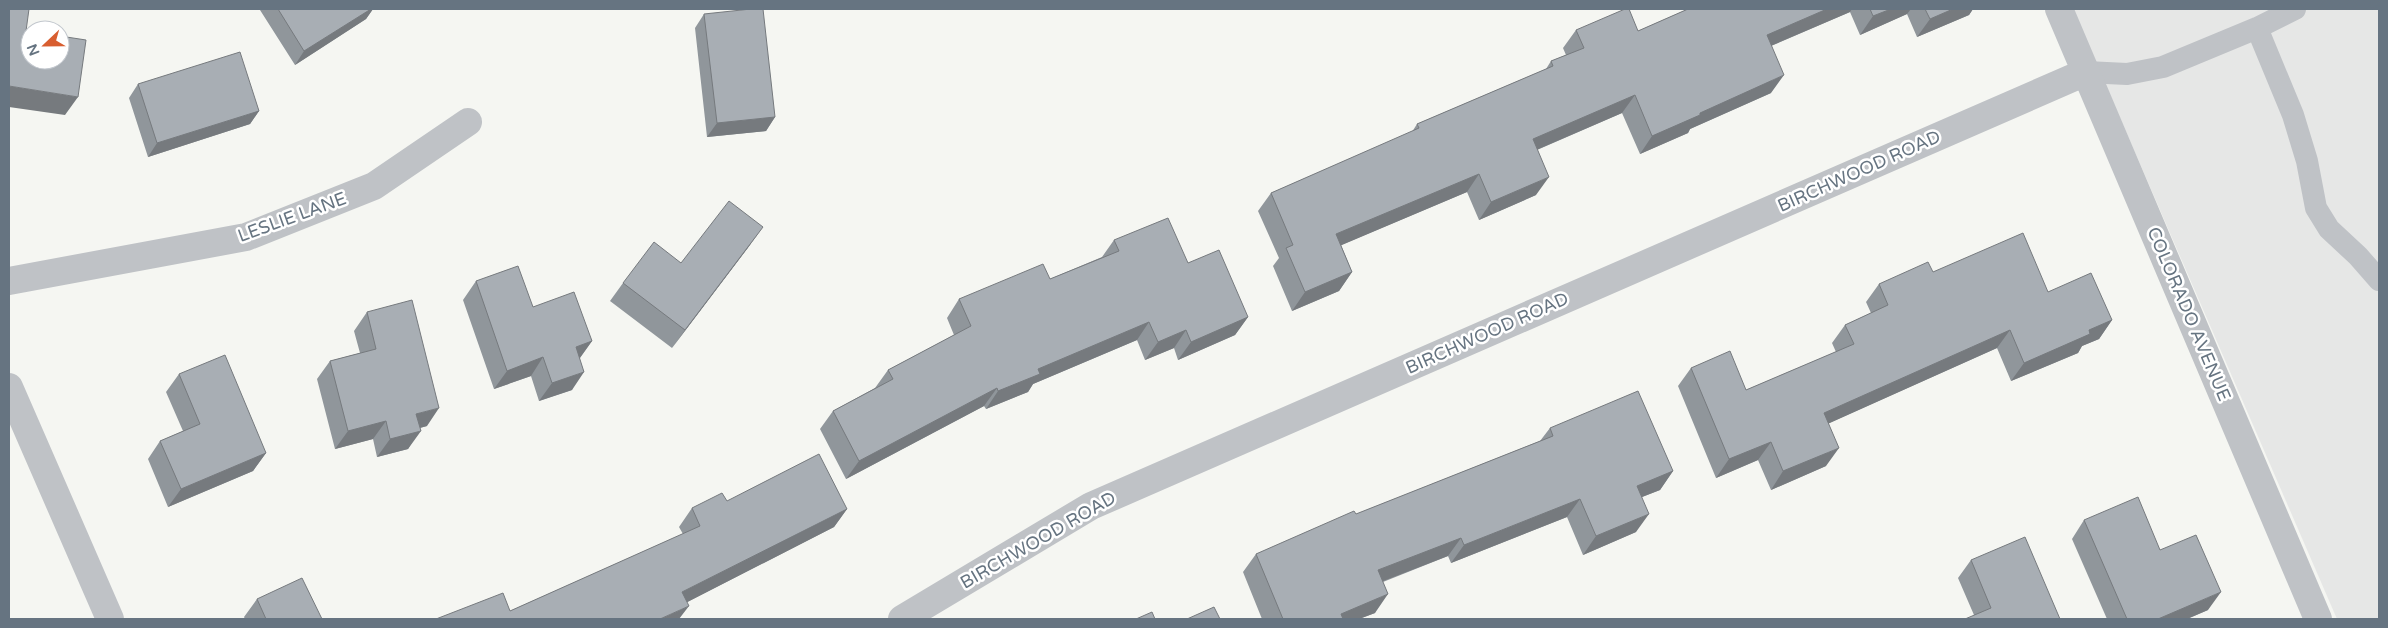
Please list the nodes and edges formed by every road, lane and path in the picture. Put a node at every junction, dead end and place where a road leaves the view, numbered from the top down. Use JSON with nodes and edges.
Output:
{"nodes":[{"id":1,"x":2059,"y":9,"type":"edge"},
{"id":2,"x":2295,"y":9,"type":"edge"},
{"id":3,"x":2257,"y":28,"type":"junction"},
{"id":4,"x":2086,"y":72,"type":"junction"},
{"id":5,"x":468,"y":122,"type":"dead end"},
{"id":6,"x":9,"y":280,"type":"edge"},
{"id":7,"x":2379,"y":280,"type":"edge"},
{"id":8,"x":9,"y":387,"type":"edge"},
{"id":9,"x":110,"y":619,"type":"edge"},
{"id":10,"x":902,"y":619,"type":"edge"},
{"id":11,"x":2318,"y":619,"type":"edge"}],
"edges":[{"from":1,"to":4,"type":"street","name":"COLORADO AVENUE"},
{"from":2,"to":3,"type":"lane"},
{"from":3,"to":4,"type":"lane"},
{"from":3,"to":7,"type":"lane"},
{"from":4,"to":10,"type":"street","name":"BIRCHWOOD ROAD"},
{"from":4,"to":11,"type":"street","name":"COLORADO AVENUE"},
{"from":5,"to":6,"type":"street","name":"LESLIE LANE"},
{"from":8,"to":9,"type":"street"}]}
